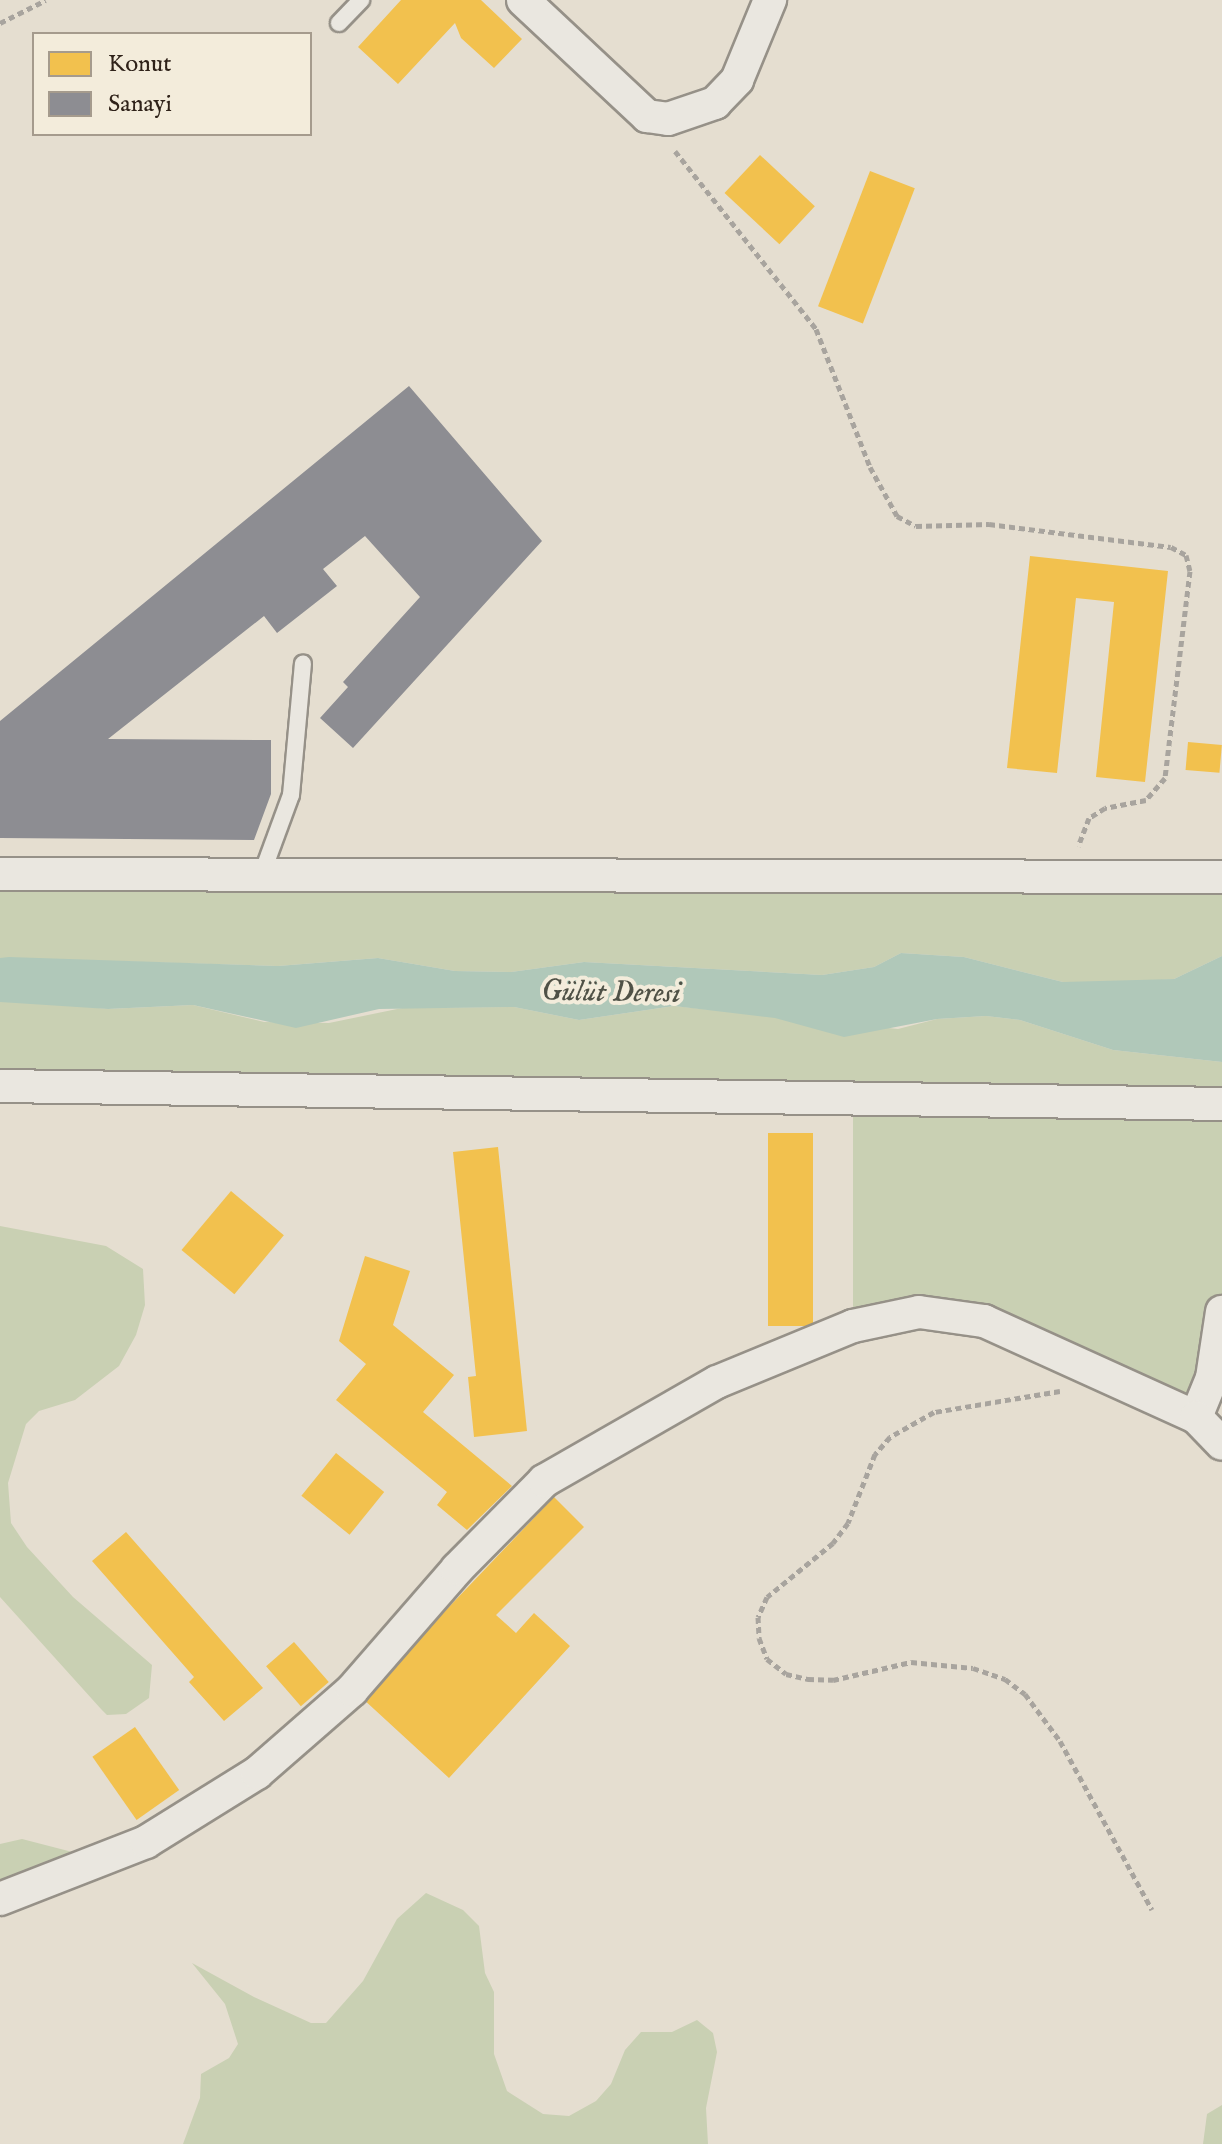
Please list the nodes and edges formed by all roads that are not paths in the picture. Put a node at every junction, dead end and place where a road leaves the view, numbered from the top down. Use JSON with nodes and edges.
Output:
{"nodes":[{"id":1,"x":361,"y":0,"type":"edge"},
{"id":2,"x":523,"y":0,"type":"edge"},
{"id":3,"x":770,"y":0,"type":"edge"},
{"id":4,"x":339,"y":23,"type":"dead end"},
{"id":5,"x":303,"y":664,"type":"dead end"},
{"id":6,"x":263,"y":871,"type":"junction"},
{"id":7,"x":0,"y":874,"type":"edge"},
{"id":8,"x":1222,"y":877,"type":"edge"},
{"id":9,"x":0,"y":1086,"type":"edge"},
{"id":10,"x":1222,"y":1104,"type":"edge"},
{"id":11,"x":1222,"y":1312,"type":"edge"},
{"id":12,"x":1196,"y":1417,"type":"junction"},
{"id":13,"x":1222,"y":1444,"type":"edge"},
{"id":14,"x":0,"y":1899,"type":"edge"}],
"edges":[{"from":1,"to":4,"type":"lane"},
{"from":2,"to":3,"type":"street"},
{"from":5,"to":6,"type":"lane"},
{"from":6,"to":7,"type":"street"},
{"from":6,"to":8,"type":"street"},
{"from":9,"to":10,"type":"street"},
{"from":11,"to":12,"type":"street"},
{"from":12,"to":13,"type":"street"},
{"from":12,"to":14,"type":"street"}]}
